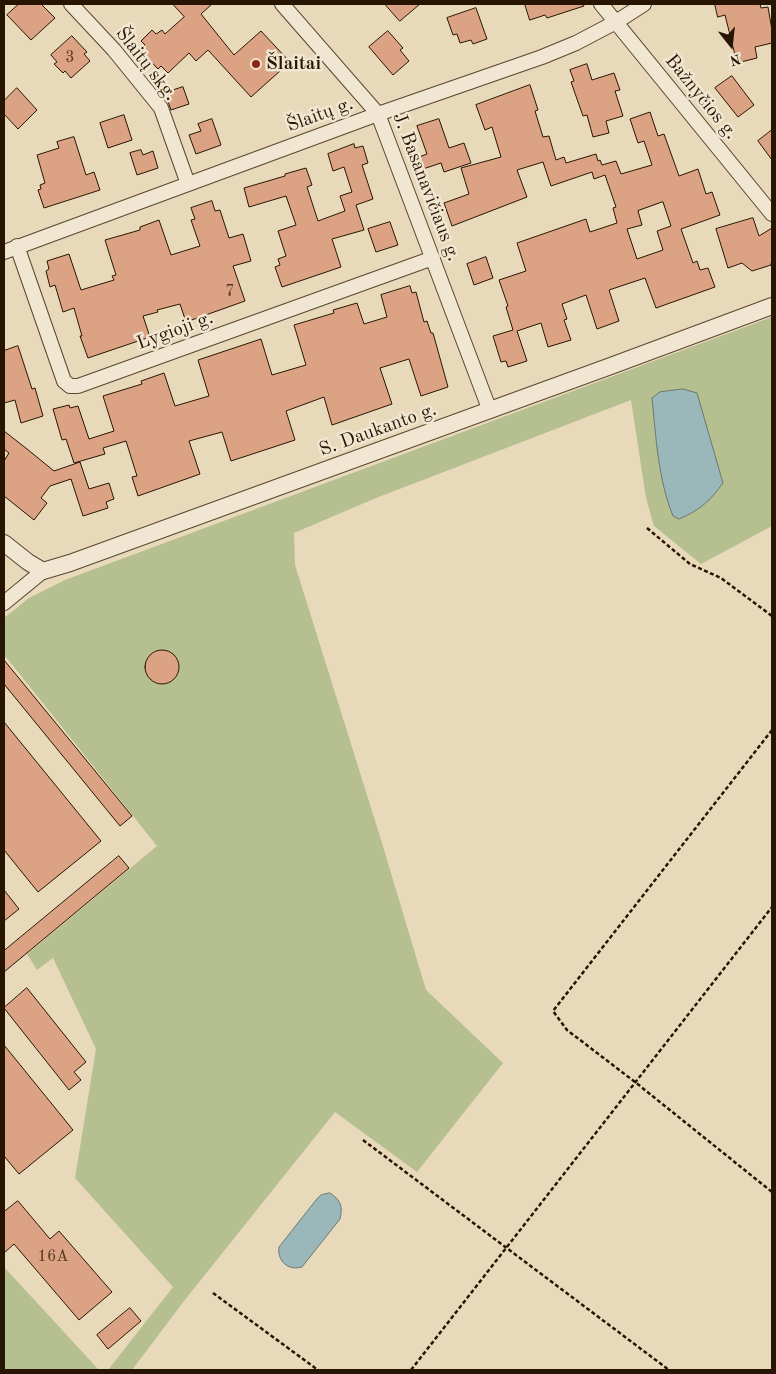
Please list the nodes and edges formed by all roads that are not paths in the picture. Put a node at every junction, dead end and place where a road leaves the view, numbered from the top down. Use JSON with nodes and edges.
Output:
{"nodes":[{"id":1,"x":71,"y":4,"type":"edge"},
{"id":2,"x":282,"y":4,"type":"edge"},
{"id":3,"x":601,"y":4,"type":"edge"},
{"id":4,"x":644,"y":4,"type":"edge"},
{"id":5,"x":616,"y":22,"type":"junction"},
{"id":6,"x":378,"y":114,"type":"junction"},
{"id":7,"x":188,"y":184,"type":"junction"},
{"id":8,"x":772,"y":214,"type":"edge"},
{"id":9,"x":17,"y":246,"type":"junction"},
{"id":10,"x":4,"y":252,"type":"edge"},
{"id":11,"x":433,"y":258,"type":"junction"},
{"id":12,"x":772,"y":306,"type":"edge"},
{"id":13,"x":490,"y":411,"type":"junction"},
{"id":14,"x":4,"y":543,"type":"edge"},
{"id":15,"x":43,"y":570,"type":"junction"},
{"id":16,"x":4,"y":603,"type":"edge"}],
"edges":[{"from":1,"to":7,"type":"street","name":"Šlaitų skg."},
{"from":2,"to":6,"type":"street","name":"J. Basanavičiaus g."},
{"from":3,"to":5,"type":"street","name":"Bažnyčios g."},
{"from":4,"to":5,"type":"street","name":"Šlaitų g."},
{"from":5,"to":6,"type":"street","name":"Šlaitų g."},
{"from":5,"to":8,"type":"street","name":"Bažnyčios g."},
{"from":6,"to":7,"type":"street","name":"Šlaitų g."},
{"from":6,"to":11,"type":"street","name":"J. Basanavičiaus g."},
{"from":7,"to":9,"type":"street","name":"Šlaitų g."},
{"from":9,"to":10,"type":"street","name":"Šlaitų g."},
{"from":9,"to":11,"type":"street","name":"Lygioji g."},
{"from":11,"to":13,"type":"street","name":"J. Basanavičiaus g."},
{"from":12,"to":13,"type":"street","name":"S. Daukanto g."},
{"from":13,"to":15,"type":"street","name":"S. Daukanto g."},
{"from":14,"to":15,"type":"street"},
{"from":15,"to":16,"type":"street","name":"S. Daukanto g."}]}
